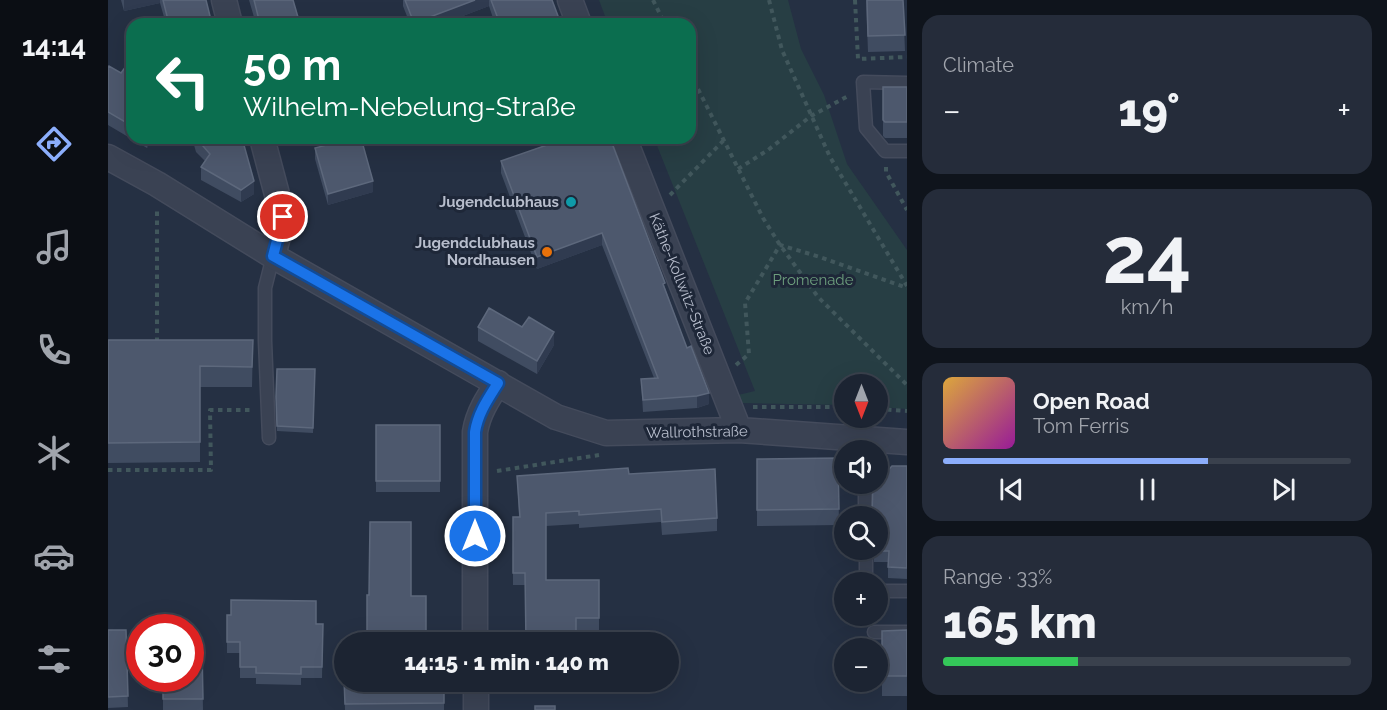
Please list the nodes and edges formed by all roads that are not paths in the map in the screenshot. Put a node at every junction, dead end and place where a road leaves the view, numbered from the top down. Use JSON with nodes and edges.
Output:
{"nodes":[{"id":1,"x":224,"y":0,"type":"edge"},
{"id":2,"x":570,"y":0,"type":"edge"},
{"id":3,"x":228,"y":18,"type":"edge"},
{"id":4,"x":577,"y":18,"type":"edge"},
{"id":5,"x":907,"y":82,"type":"edge"},
{"id":6,"x":264,"y":144,"type":"edge"},
{"id":7,"x":626,"y":144,"type":"edge"},
{"id":8,"x":907,"y":151,"type":"edge"},
{"id":9,"x":108,"y":157,"type":"edge"},
{"id":10,"x":273,"y":256,"type":"junction"},
{"id":11,"x":498,"y":383,"type":"junction"},
{"id":12,"x":736,"y":421,"type":"junction"},
{"id":13,"x":269,"y":438,"type":"dead end"},
{"id":14,"x":840,"y":440,"type":"edge"},
{"id":15,"x":907,"y":441,"type":"edge"},
{"id":16,"x":888,"y":443,"type":"edge"},
{"id":17,"x":888,"y":591,"type":"edge"},
{"id":18,"x":907,"y":591,"type":"edge"},
{"id":19,"x":475,"y":632,"type":"edge"},
{"id":20,"x":874,"y":632,"type":"dead end"},
{"id":21,"x":907,"y":632,"type":"edge"},
{"id":22,"x":476,"y":692,"type":"edge"},
{"id":23,"x":476,"y":710,"type":"edge"}],
"edges":[{"from":1,"to":3,"type":"street"},
{"from":2,"to":4,"type":"street"},
{"from":5,"to":8,"type":"lane"},
{"from":6,"to":10,"type":"street"},
{"from":7,"to":12,"type":"street","name":"Käthe-Kollwitz-Straße"},
{"from":9,"to":10,"type":"street","name":"Wallrothstraße"},
{"from":10,"to":11,"type":"street","name":"Wallrothstraße"},
{"from":10,"to":13,"type":"lane"},
{"from":11,"to":12,"type":"street","name":"Wallrothstraße"},
{"from":11,"to":19,"type":"street"},
{"from":12,"to":14,"type":"street","name":"Wallrothstraße"},
{"from":15,"to":16,"type":"street","name":"Wallrothstraße"},
{"from":17,"to":18,"type":"lane"},
{"from":20,"to":21,"type":"lane"},
{"from":22,"to":23,"type":"street"}]}
